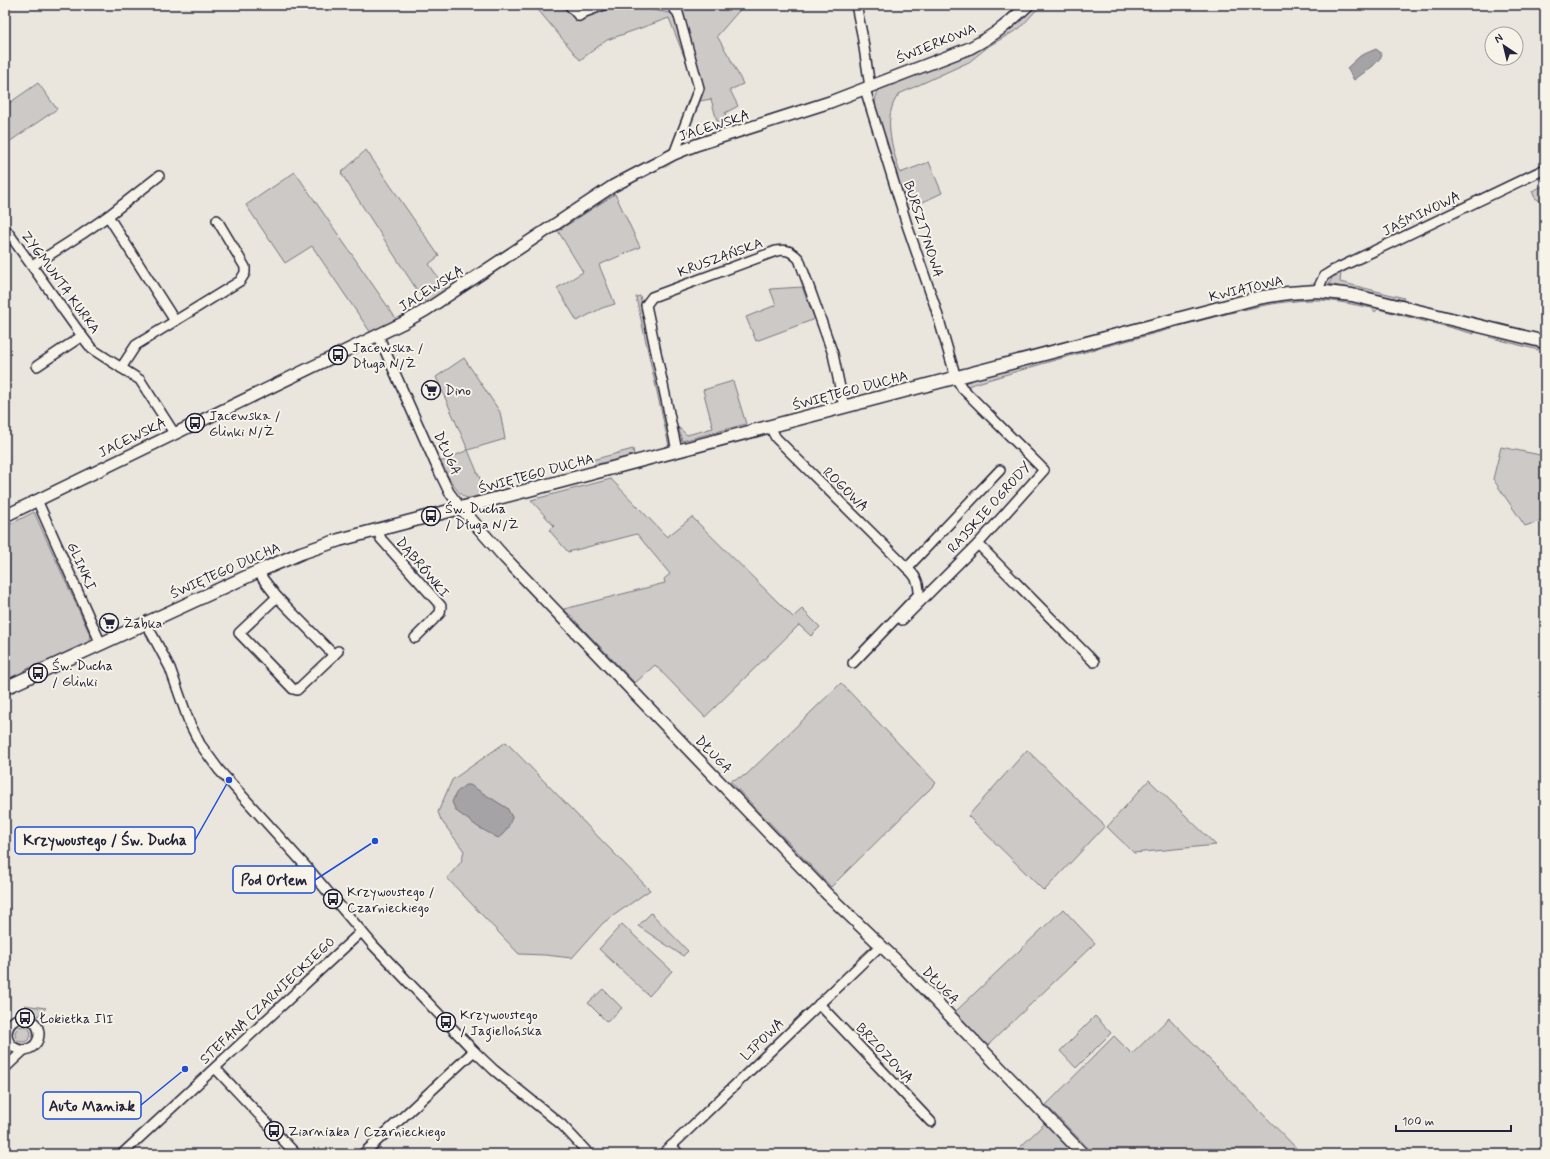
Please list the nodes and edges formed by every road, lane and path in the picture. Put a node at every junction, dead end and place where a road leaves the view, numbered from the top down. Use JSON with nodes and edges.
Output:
{"nodes":[{"id":1,"x":569,"y":5,"type":"edge"},
{"id":2,"x":604,"y":5,"type":"edge"},
{"id":3,"x":672,"y":5,"type":"edge"},
{"id":4,"x":856,"y":5,"type":"edge"},
{"id":5,"x":1028,"y":5,"type":"edge"},
{"id":6,"x":868,"y":88,"type":"junction"},
{"id":7,"x":674,"y":154,"type":"junction"},
{"id":8,"x":1545,"y":169,"type":"edge"},
{"id":9,"x":159,"y":176,"type":"dead end"},
{"id":10,"x":108,"y":216,"type":"junction"},
{"id":11,"x":217,"y":220,"type":"dead end"},
{"id":12,"x":7,"y":231,"type":"dead end"},
{"id":13,"x":32,"y":266,"type":"junction"},
{"id":14,"x":1317,"y":291,"type":"junction"},
{"id":15,"x":175,"y":321,"type":"junction"},
{"id":16,"x":378,"y":335,"type":"junction"},
{"id":17,"x":82,"y":336,"type":"junction"},
{"id":18,"x":1545,"y":342,"type":"edge"},
{"id":19,"x":37,"y":366,"type":"dead end"},
{"id":20,"x":121,"y":368,"type":"junction"},
{"id":21,"x":956,"y":378,"type":"junction"},
{"id":22,"x":844,"y":407,"type":"junction"},
{"id":23,"x":770,"y":427,"type":"junction"},
{"id":24,"x":174,"y":433,"type":"junction"},
{"id":25,"x":677,"y":452,"type":"junction"},
{"id":26,"x":1000,"y":470,"type":"dead end"},
{"id":27,"x":38,"y":500,"type":"junction"},
{"id":28,"x":461,"y":508,"type":"junction"},
{"id":29,"x":5,"y":516,"type":"edge"},
{"id":30,"x":378,"y":530,"type":"junction"},
{"id":31,"x":978,"y":544,"type":"junction"},
{"id":32,"x":907,"y":568,"type":"junction"},
{"id":33,"x":259,"y":571,"type":"junction"},
{"id":34,"x":277,"y":597,"type":"junction"},
{"id":35,"x":902,"y":620,"type":"dead end"},
{"id":36,"x":146,"y":623,"type":"junction"},
{"id":37,"x":415,"y":638,"type":"dead end"},
{"id":38,"x":101,"y":644,"type":"junction"},
{"id":39,"x":1094,"y":662,"type":"dead end"},
{"id":40,"x":853,"y":663,"type":"dead end"},
{"id":41,"x":5,"y":688,"type":"edge"},
{"id":42,"x":361,"y":932,"type":"junction"},
{"id":43,"x":881,"y":945,"type":"junction"},
{"id":44,"x":819,"y":1004,"type":"junction"},
{"id":45,"x":24,"y":1050,"type":"dead end"},
{"id":46,"x":474,"y":1051,"type":"junction"},
{"id":47,"x":5,"y":1068,"type":"edge"},
{"id":48,"x":214,"y":1068,"type":"junction"},
{"id":49,"x":931,"y":1122,"type":"dead end"},
{"id":50,"x":671,"y":1146,"type":"junction"},
{"id":51,"x":122,"y":1154,"type":"edge"},
{"id":52,"x":296,"y":1154,"type":"edge"},
{"id":53,"x":363,"y":1154,"type":"edge"},
{"id":54,"x":589,"y":1154,"type":"edge"},
{"id":55,"x":663,"y":1154,"type":"edge"},
{"id":56,"x":679,"y":1154,"type":"edge"},
{"id":57,"x":1082,"y":1154,"type":"edge"}],
"edges":[{"from":1,"to":2,"type":"street"},
{"from":3,"to":7,"type":"street"},
{"from":4,"to":6,"type":"street","name":"BURSZTYNOWA"},
{"from":5,"to":6,"type":"street","name":"ŚWIERKOWA"},
{"from":6,"to":7,"type":"street","name":"JACEWSKA"},
{"from":6,"to":21,"type":"street","name":"BURSZTYNOWA"},
{"from":7,"to":16,"type":"street","name":"JACEWSKA"},
{"from":8,"to":14,"type":"street","name":"JAŚMINOWA"},
{"from":9,"to":10,"type":"street"},
{"from":10,"to":13,"type":"street"},
{"from":10,"to":15,"type":"street"},
{"from":11,"to":15,"type":"street"},
{"from":12,"to":13,"type":"street","name":"ZYGMUNTA KURKA"},
{"from":13,"to":17,"type":"street","name":"ZYGMUNTA KURKA"},
{"from":14,"to":18,"type":"main road","name":"KWIATOWA"},
{"from":14,"to":21,"type":"main road","name":"KWIATOWA"},
{"from":15,"to":20,"type":"street"},
{"from":16,"to":24,"type":"street","name":"JACEWSKA"},
{"from":16,"to":28,"type":"street","name":"DŁUGA"},
{"from":17,"to":19,"type":"street"},
{"from":17,"to":20,"type":"street","name":"ZYGMUNTA KURKA"},
{"from":20,"to":24,"type":"street","name":"ZYGMUNTA KURKA"},
{"from":21,"to":22,"type":"main road","name":"ŚWIĘTEGO DUCHA"},
{"from":21,"to":31,"type":"street","name":"RAJSKIE OGRODY"},
{"from":22,"to":23,"type":"main road","name":"ŚWIĘTEGO DUCHA"},
{"from":22,"to":25,"type":"street","name":"KRUSZAŃSKA"},
{"from":23,"to":25,"type":"main road","name":"ŚWIĘTEGO DUCHA"},
{"from":23,"to":32,"type":"street","name":"ROGOWA"},
{"from":24,"to":27,"type":"street","name":"JACEWSKA"},
{"from":25,"to":28,"type":"main road","name":"ŚWIĘTEGO DUCHA"},
{"from":26,"to":32,"type":"street"},
{"from":27,"to":29,"type":"street","name":"JACEWSKA"},
{"from":27,"to":38,"type":"street","name":"GLINKI"},
{"from":28,"to":30,"type":"main road","name":"ŚWIĘTEGO DUCHA"},
{"from":28,"to":43,"type":"street","name":"DŁUGA"},
{"from":30,"to":33,"type":"main road","name":"ŚWIĘTEGO DUCHA"},
{"from":30,"to":37,"type":"street","name":"DĄBRÓWKI"},
{"from":31,"to":35,"type":"street","name":"RAJSKIE OGRODY"},
{"from":31,"to":39,"type":"street"},
{"from":32,"to":40,"type":"street","name":"ROGOWA"},
{"from":33,"to":34,"type":"street"},
{"from":33,"to":36,"type":"main road","name":"ŚWIĘTEGO DUCHA"},
{"from":34,"to":34,"type":"street"},
{"from":36,"to":38,"type":"main road","name":"ŚWIĘTEGO DUCHA"},
{"from":36,"to":42,"type":"street"},
{"from":38,"to":41,"type":"main road","name":"ŚWIĘTEGO DUCHA"},
{"from":42,"to":46,"type":"street"},
{"from":42,"to":48,"type":"street","name":"STEFANA CZARNIECKIEGO"},
{"from":43,"to":44,"type":"street","name":"LIPOWA"},
{"from":43,"to":57,"type":"street","name":"DŁUGA"},
{"from":44,"to":49,"type":"street","name":"BRZOZOWA"},
{"from":44,"to":50,"type":"street","name":"LIPOWA"},
{"from":45,"to":47,"type":"street"},
{"from":46,"to":53,"type":"street"},
{"from":46,"to":54,"type":"street"},
{"from":48,"to":51,"type":"street","name":"STEFANA CZARNIECKIEGO"},
{"from":48,"to":52,"type":"street"},
{"from":50,"to":55,"type":"street","name":"LIPOWA"},
{"from":50,"to":56,"type":"street"}]}
